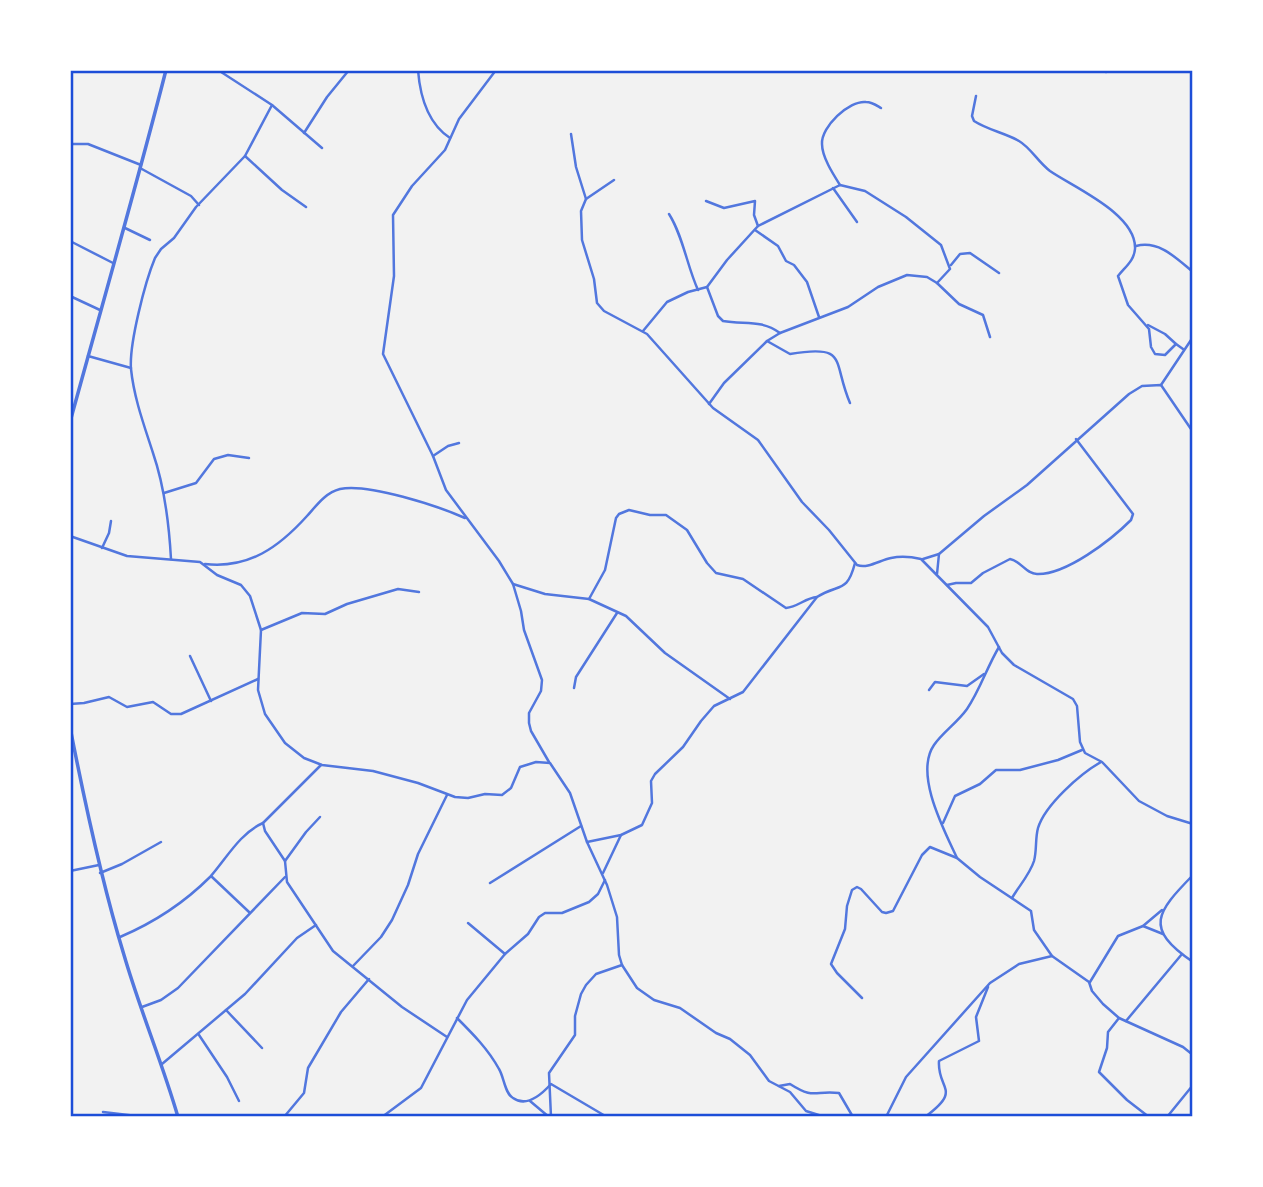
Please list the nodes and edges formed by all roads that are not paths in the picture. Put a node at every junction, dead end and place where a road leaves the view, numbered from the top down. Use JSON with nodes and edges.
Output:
{"nodes":[{"id":1,"x":166,"y":70,"type":"edge"},
{"id":2,"x":220,"y":70,"type":"edge"},
{"id":3,"x":349,"y":70,"type":"edge"},
{"id":4,"x":418,"y":70,"type":"edge"},
{"id":5,"x":496,"y":70,"type":"edge"},
{"id":6,"x":976,"y":96,"type":"dead end"},
{"id":7,"x":272,"y":105,"type":"junction"},
{"id":8,"x":881,"y":108,"type":"dead end"},
{"id":9,"x":303,"y":134,"type":"junction"},
{"id":10,"x":571,"y":134,"type":"dead end"},
{"id":11,"x":450,"y":138,"type":"junction"},
{"id":12,"x":70,"y":144,"type":"edge"},
{"id":13,"x":323,"y":148,"type":"dead end"},
{"id":14,"x":244,"y":156,"type":"junction"},
{"id":15,"x":141,"y":167,"type":"junction"},
{"id":16,"x":614,"y":180,"type":"dead end"},
{"id":17,"x":840,"y":185,"type":"junction"},
{"id":18,"x":833,"y":188,"type":"junction"},
{"id":19,"x":586,"y":199,"type":"junction"},
{"id":20,"x":706,"y":201,"type":"dead end"},
{"id":21,"x":199,"y":205,"type":"junction"},
{"id":22,"x":306,"y":207,"type":"dead end"},
{"id":23,"x":669,"y":214,"type":"dead end"},
{"id":24,"x":857,"y":222,"type":"dead end"},
{"id":25,"x":758,"y":226,"type":"junction"},
{"id":26,"x":124,"y":228,"type":"junction"},
{"id":27,"x":755,"y":230,"type":"junction"},
{"id":28,"x":70,"y":240,"type":"edge"},
{"id":29,"x":150,"y":240,"type":"dead end"},
{"id":30,"x":1135,"y":246,"type":"junction"},
{"id":31,"x":115,"y":264,"type":"junction"},
{"id":32,"x":950,"y":269,"type":"junction"},
{"id":33,"x":1193,"y":272,"type":"edge"},
{"id":34,"x":999,"y":273,"type":"dead end"},
{"id":35,"x":937,"y":283,"type":"junction"},
{"id":36,"x":707,"y":287,"type":"junction"},
{"id":37,"x":698,"y":290,"type":"junction"},
{"id":38,"x":70,"y":296,"type":"edge"},
{"id":39,"x":100,"y":310,"type":"junction"},
{"id":40,"x":819,"y":317,"type":"junction"},
{"id":41,"x":1147,"y":325,"type":"junction"},
{"id":42,"x":643,"y":331,"type":"junction"},
{"id":43,"x":780,"y":333,"type":"junction"},
{"id":44,"x":990,"y":337,"type":"dead end"},
{"id":45,"x":1193,"y":337,"type":"edge"},
{"id":46,"x":768,"y":341,"type":"junction"},
{"id":47,"x":1176,"y":344,"type":"junction"},
{"id":48,"x":1183,"y":349,"type":"junction"},
{"id":49,"x":88,"y":356,"type":"junction"},
{"id":50,"x":131,"y":368,"type":"junction"},
{"id":51,"x":1161,"y":385,"type":"junction"},
{"id":52,"x":850,"y":403,"type":"dead end"},
{"id":53,"x":709,"y":404,"type":"junction"},
{"id":54,"x":70,"y":422,"type":"edge"},
{"id":55,"x":1193,"y":432,"type":"edge"},
{"id":56,"x":1076,"y":439,"type":"junction"},
{"id":57,"x":459,"y":443,"type":"dead end"},
{"id":58,"x":433,"y":456,"type":"junction"},
{"id":59,"x":249,"y":458,"type":"dead end"},
{"id":60,"x":164,"y":493,"type":"junction"},
{"id":61,"x":468,"y":519,"type":"junction"},
{"id":62,"x":111,"y":521,"type":"dead end"},
{"id":63,"x":70,"y":536,"type":"edge"},
{"id":64,"x":102,"y":548,"type":"junction"},
{"id":65,"x":939,"y":554,"type":"junction"},
{"id":66,"x":921,"y":559,"type":"junction"},
{"id":67,"x":172,"y":560,"type":"junction"},
{"id":68,"x":855,"y":563,"type":"junction"},
{"id":69,"x":204,"y":564,"type":"junction"},
{"id":70,"x":937,"y":575,"type":"junction"},
{"id":71,"x":513,"y":584,"type":"junction"},
{"id":72,"x":947,"y":585,"type":"junction"},
{"id":73,"x":419,"y":592,"type":"dead end"},
{"id":74,"x":817,"y":597,"type":"junction"},
{"id":75,"x":589,"y":599,"type":"junction"},
{"id":76,"x":617,"y":612,"type":"junction"},
{"id":77,"x":261,"y":630,"type":"junction"},
{"id":78,"x":999,"y":647,"type":"junction"},
{"id":79,"x":190,"y":656,"type":"dead end"},
{"id":80,"x":984,"y":674,"type":"junction"},
{"id":81,"x":258,"y":679,"type":"junction"},
{"id":82,"x":573,"y":688,"type":"dead end"},
{"id":83,"x":929,"y":690,"type":"dead end"},
{"id":84,"x":730,"y":699,"type":"junction"},
{"id":85,"x":211,"y":701,"type":"junction"},
{"id":86,"x":70,"y":704,"type":"edge"},
{"id":87,"x":70,"y":727,"type":"edge"},
{"id":88,"x":1082,"y":749,"type":"junction"},
{"id":89,"x":1102,"y":762,"type":"junction"},
{"id":90,"x":550,"y":763,"type":"junction"},
{"id":91,"x":322,"y":765,"type":"junction"},
{"id":92,"x":447,"y":794,"type":"junction"},
{"id":93,"x":320,"y":817,"type":"dead end"},
{"id":94,"x":263,"y":823,"type":"junction"},
{"id":95,"x":943,"y":823,"type":"junction"},
{"id":96,"x":1193,"y":824,"type":"edge"},
{"id":97,"x":581,"y":826,"type":"junction"},
{"id":98,"x":621,"y":835,"type":"junction"},
{"id":99,"x":162,"y":842,"type":"dead end"},
{"id":100,"x":587,"y":842,"type":"junction"},
{"id":101,"x":957,"y":858,"type":"junction"},
{"id":102,"x":285,"y":861,"type":"junction"},
{"id":103,"x":99,"y":865,"type":"junction"},
{"id":104,"x":70,"y":871,"type":"edge"},
{"id":105,"x":100,"y":873,"type":"junction"},
{"id":106,"x":603,"y":874,"type":"junction"},
{"id":107,"x":1193,"y":874,"type":"edge"},
{"id":108,"x":211,"y":876,"type":"junction"},
{"id":109,"x":285,"y":877,"type":"junction"},
{"id":110,"x":606,"y":880,"type":"junction"},
{"id":111,"x":490,"y":883,"type":"dead end"},
{"id":112,"x":1012,"y":898,"type":"junction"},
{"id":113,"x":1164,"y":908,"type":"junction"},
{"id":114,"x":250,"y":912,"type":"junction"},
{"id":115,"x":468,"y":923,"type":"dead end"},
{"id":116,"x":316,"y":925,"type":"junction"},
{"id":117,"x":1143,"y":926,"type":"junction"},
{"id":118,"x":1163,"y":934,"type":"junction"},
{"id":119,"x":120,"y":937,"type":"junction"},
{"id":120,"x":505,"y":954,"type":"junction"},
{"id":121,"x":1182,"y":954,"type":"junction"},
{"id":122,"x":1052,"y":956,"type":"junction"},
{"id":123,"x":1193,"y":962,"type":"edge"},
{"id":124,"x":622,"y":965,"type":"junction"},
{"id":125,"x":353,"y":966,"type":"junction"},
{"id":126,"x":369,"y":979,"type":"junction"},
{"id":127,"x":1089,"y":982,"type":"junction"},
{"id":128,"x":990,"y":983,"type":"junction"},
{"id":129,"x":862,"y":998,"type":"dead end"},
{"id":130,"x":142,"y":1007,"type":"junction"},
{"id":131,"x":226,"y":1010,"type":"junction"},
{"id":132,"x":457,"y":1018,"type":"junction"},
{"id":133,"x":1119,"y":1018,"type":"junction"},
{"id":134,"x":1126,"y":1021,"type":"junction"},
{"id":135,"x":199,"y":1035,"type":"junction"},
{"id":136,"x":447,"y":1037,"type":"junction"},
{"id":137,"x":262,"y":1048,"type":"dead end"},
{"id":138,"x":1193,"y":1055,"type":"edge"},
{"id":139,"x":162,"y":1064,"type":"junction"},
{"id":140,"x":551,"y":1084,"type":"junction"},
{"id":141,"x":1193,"y":1085,"type":"edge"},
{"id":142,"x":779,"y":1086,"type":"junction"},
{"id":143,"x":239,"y":1101,"type":"dead end"},
{"id":144,"x":529,"y":1101,"type":"junction"},
{"id":145,"x":598,"y":1111,"type":"junction"},
{"id":146,"x":103,"y":1112,"type":"dead end"},
{"id":147,"x":178,"y":1116,"type":"edge"},
{"id":148,"x":145,"y":1117,"type":"edge"},
{"id":149,"x":169,"y":1117,"type":"edge"},
{"id":150,"x":284,"y":1117,"type":"edge"},
{"id":151,"x":382,"y":1117,"type":"edge"},
{"id":152,"x":550,"y":1117,"type":"edge"},
{"id":153,"x":595,"y":1117,"type":"edge"},
{"id":154,"x":607,"y":1117,"type":"edge"},
{"id":155,"x":825,"y":1117,"type":"edge"},
{"id":156,"x":853,"y":1117,"type":"edge"},
{"id":157,"x":886,"y":1117,"type":"edge"},
{"id":158,"x":925,"y":1117,"type":"edge"},
{"id":159,"x":1149,"y":1117,"type":"edge"},
{"id":160,"x":1167,"y":1117,"type":"edge"}],
"edges":[{"from":1,"to":15,"type":"street"},
{"from":2,"to":7,"type":"street"},
{"from":3,"to":9,"type":"street"},
{"from":4,"to":11,"type":"street"},
{"from":5,"to":11,"type":"street"},
{"from":6,"to":30,"type":"street"},
{"from":7,"to":9,"type":"street"},
{"from":7,"to":14,"type":"street"},
{"from":8,"to":17,"type":"street"},
{"from":9,"to":13,"type":"street"},
{"from":10,"to":19,"type":"street"},
{"from":11,"to":58,"type":"street"},
{"from":12,"to":15,"type":"street"},
{"from":14,"to":21,"type":"street"},
{"from":14,"to":22,"type":"street"},
{"from":15,"to":21,"type":"street"},
{"from":15,"to":26,"type":"street"},
{"from":16,"to":19,"type":"street"},
{"from":17,"to":18,"type":"street"},
{"from":17,"to":32,"type":"street"},
{"from":18,"to":24,"type":"street"},
{"from":18,"to":25,"type":"street"},
{"from":19,"to":42,"type":"street"},
{"from":20,"to":25,"type":"street"},
{"from":21,"to":50,"type":"street"},
{"from":23,"to":37,"type":"street"},
{"from":25,"to":27,"type":"street"},
{"from":26,"to":29,"type":"street"},
{"from":26,"to":31,"type":"street"},
{"from":27,"to":36,"type":"street"},
{"from":27,"to":40,"type":"street"},
{"from":28,"to":31,"type":"street"},
{"from":30,"to":33,"type":"street"},
{"from":30,"to":41,"type":"street"},
{"from":31,"to":39,"type":"street"},
{"from":32,"to":34,"type":"street"},
{"from":32,"to":35,"type":"street"},
{"from":35,"to":40,"type":"street"},
{"from":35,"to":44,"type":"street"},
{"from":36,"to":37,"type":"street"},
{"from":36,"to":43,"type":"street"},
{"from":37,"to":42,"type":"street"},
{"from":38,"to":39,"type":"street"},
{"from":39,"to":49,"type":"street"},
{"from":40,"to":43,"type":"street"},
{"from":41,"to":47,"type":"street"},
{"from":41,"to":47,"type":"street"},
{"from":42,"to":53,"type":"street"},
{"from":43,"to":46,"type":"street"},
{"from":45,"to":48,"type":"street"},
{"from":46,"to":52,"type":"street"},
{"from":46,"to":53,"type":"street"},
{"from":47,"to":48,"type":"street"},
{"from":48,"to":51,"type":"street"},
{"from":49,"to":50,"type":"street"},
{"from":49,"to":54,"type":"street"},
{"from":50,"to":60,"type":"street"},
{"from":51,"to":55,"type":"street"},
{"from":51,"to":56,"type":"street"},
{"from":53,"to":68,"type":"street"},
{"from":56,"to":65,"type":"street"},
{"from":56,"to":72,"type":"street"},
{"from":57,"to":58,"type":"street"},
{"from":58,"to":61,"type":"street"},
{"from":59,"to":60,"type":"street"},
{"from":60,"to":67,"type":"street"},
{"from":61,"to":69,"type":"street"},
{"from":61,"to":71,"type":"street"},
{"from":62,"to":64,"type":"street"},
{"from":63,"to":64,"type":"street"},
{"from":64,"to":67,"type":"street"},
{"from":65,"to":66,"type":"street"},
{"from":65,"to":70,"type":"street"},
{"from":66,"to":68,"type":"street"},
{"from":66,"to":70,"type":"street"},
{"from":67,"to":69,"type":"street"},
{"from":68,"to":74,"type":"street"},
{"from":69,"to":77,"type":"street"},
{"from":70,"to":72,"type":"street"},
{"from":71,"to":75,"type":"street"},
{"from":71,"to":90,"type":"street"},
{"from":72,"to":78,"type":"street"},
{"from":73,"to":77,"type":"street"},
{"from":74,"to":75,"type":"street"},
{"from":74,"to":84,"type":"street"},
{"from":75,"to":76,"type":"street"},
{"from":76,"to":82,"type":"street"},
{"from":76,"to":84,"type":"street"},
{"from":77,"to":81,"type":"street"},
{"from":78,"to":80,"type":"street"},
{"from":78,"to":88,"type":"street"},
{"from":79,"to":85,"type":"street"},
{"from":80,"to":83,"type":"street"},
{"from":80,"to":95,"type":"street"},
{"from":81,"to":85,"type":"street"},
{"from":81,"to":91,"type":"street"},
{"from":84,"to":98,"type":"street"},
{"from":85,"to":86,"type":"street"},
{"from":87,"to":103,"type":"street"},
{"from":88,"to":89,"type":"street"},
{"from":88,"to":95,"type":"street"},
{"from":89,"to":96,"type":"street"},
{"from":89,"to":112,"type":"street"},
{"from":90,"to":92,"type":"street"},
{"from":90,"to":97,"type":"street"},
{"from":91,"to":92,"type":"street"},
{"from":91,"to":94,"type":"street"},
{"from":92,"to":125,"type":"street"},
{"from":93,"to":102,"type":"street"},
{"from":94,"to":102,"type":"street"},
{"from":94,"to":108,"type":"street"},
{"from":95,"to":101,"type":"street"},
{"from":97,"to":100,"type":"street"},
{"from":97,"to":111,"type":"street"},
{"from":98,"to":100,"type":"street"},
{"from":98,"to":106,"type":"street"},
{"from":99,"to":105,"type":"street"},
{"from":100,"to":106,"type":"street"},
{"from":101,"to":112,"type":"street"},
{"from":101,"to":129,"type":"street"},
{"from":102,"to":109,"type":"street"},
{"from":103,"to":104,"type":"street"},
{"from":103,"to":105,"type":"street"},
{"from":105,"to":119,"type":"street"},
{"from":106,"to":110,"type":"street"},
{"from":107,"to":113,"type":"street"},
{"from":108,"to":114,"type":"street"},
{"from":108,"to":119,"type":"street"},
{"from":109,"to":114,"type":"street"},
{"from":109,"to":116,"type":"street"},
{"from":110,"to":120,"type":"street"},
{"from":110,"to":124,"type":"street"},
{"from":112,"to":122,"type":"street"},
{"from":113,"to":117,"type":"street"},
{"from":113,"to":118,"type":"street"},
{"from":114,"to":130,"type":"street"},
{"from":115,"to":120,"type":"street"},
{"from":116,"to":125,"type":"street"},
{"from":116,"to":131,"type":"street"},
{"from":117,"to":118,"type":"street"},
{"from":117,"to":127,"type":"street"},
{"from":118,"to":121,"type":"street"},
{"from":119,"to":130,"type":"street"},
{"from":120,"to":132,"type":"street"},
{"from":121,"to":123,"type":"street"},
{"from":121,"to":134,"type":"street"},
{"from":122,"to":127,"type":"street"},
{"from":122,"to":128,"type":"street"},
{"from":124,"to":140,"type":"street"},
{"from":124,"to":142,"type":"street"},
{"from":125,"to":126,"type":"street"},
{"from":126,"to":136,"type":"street"},
{"from":126,"to":150,"type":"street"},
{"from":127,"to":133,"type":"street"},
{"from":128,"to":157,"type":"street"},
{"from":128,"to":158,"type":"street"},
{"from":130,"to":139,"type":"street"},
{"from":131,"to":135,"type":"street"},
{"from":131,"to":137,"type":"street"},
{"from":132,"to":136,"type":"street"},
{"from":132,"to":144,"type":"street"},
{"from":133,"to":134,"type":"street"},
{"from":133,"to":159,"type":"street"},
{"from":134,"to":138,"type":"street"},
{"from":135,"to":139,"type":"street"},
{"from":135,"to":143,"type":"street"},
{"from":136,"to":151,"type":"street"},
{"from":139,"to":147,"type":"street"},
{"from":140,"to":144,"type":"street"},
{"from":140,"to":145,"type":"street"},
{"from":140,"to":152,"type":"street"},
{"from":141,"to":160,"type":"street"},
{"from":142,"to":155,"type":"street"},
{"from":142,"to":156,"type":"street"},
{"from":144,"to":152,"type":"street"},
{"from":145,"to":153,"type":"street"},
{"from":145,"to":154,"type":"street"},
{"from":146,"to":148,"type":"street"},
{"from":147,"to":149,"type":"street"}]}
